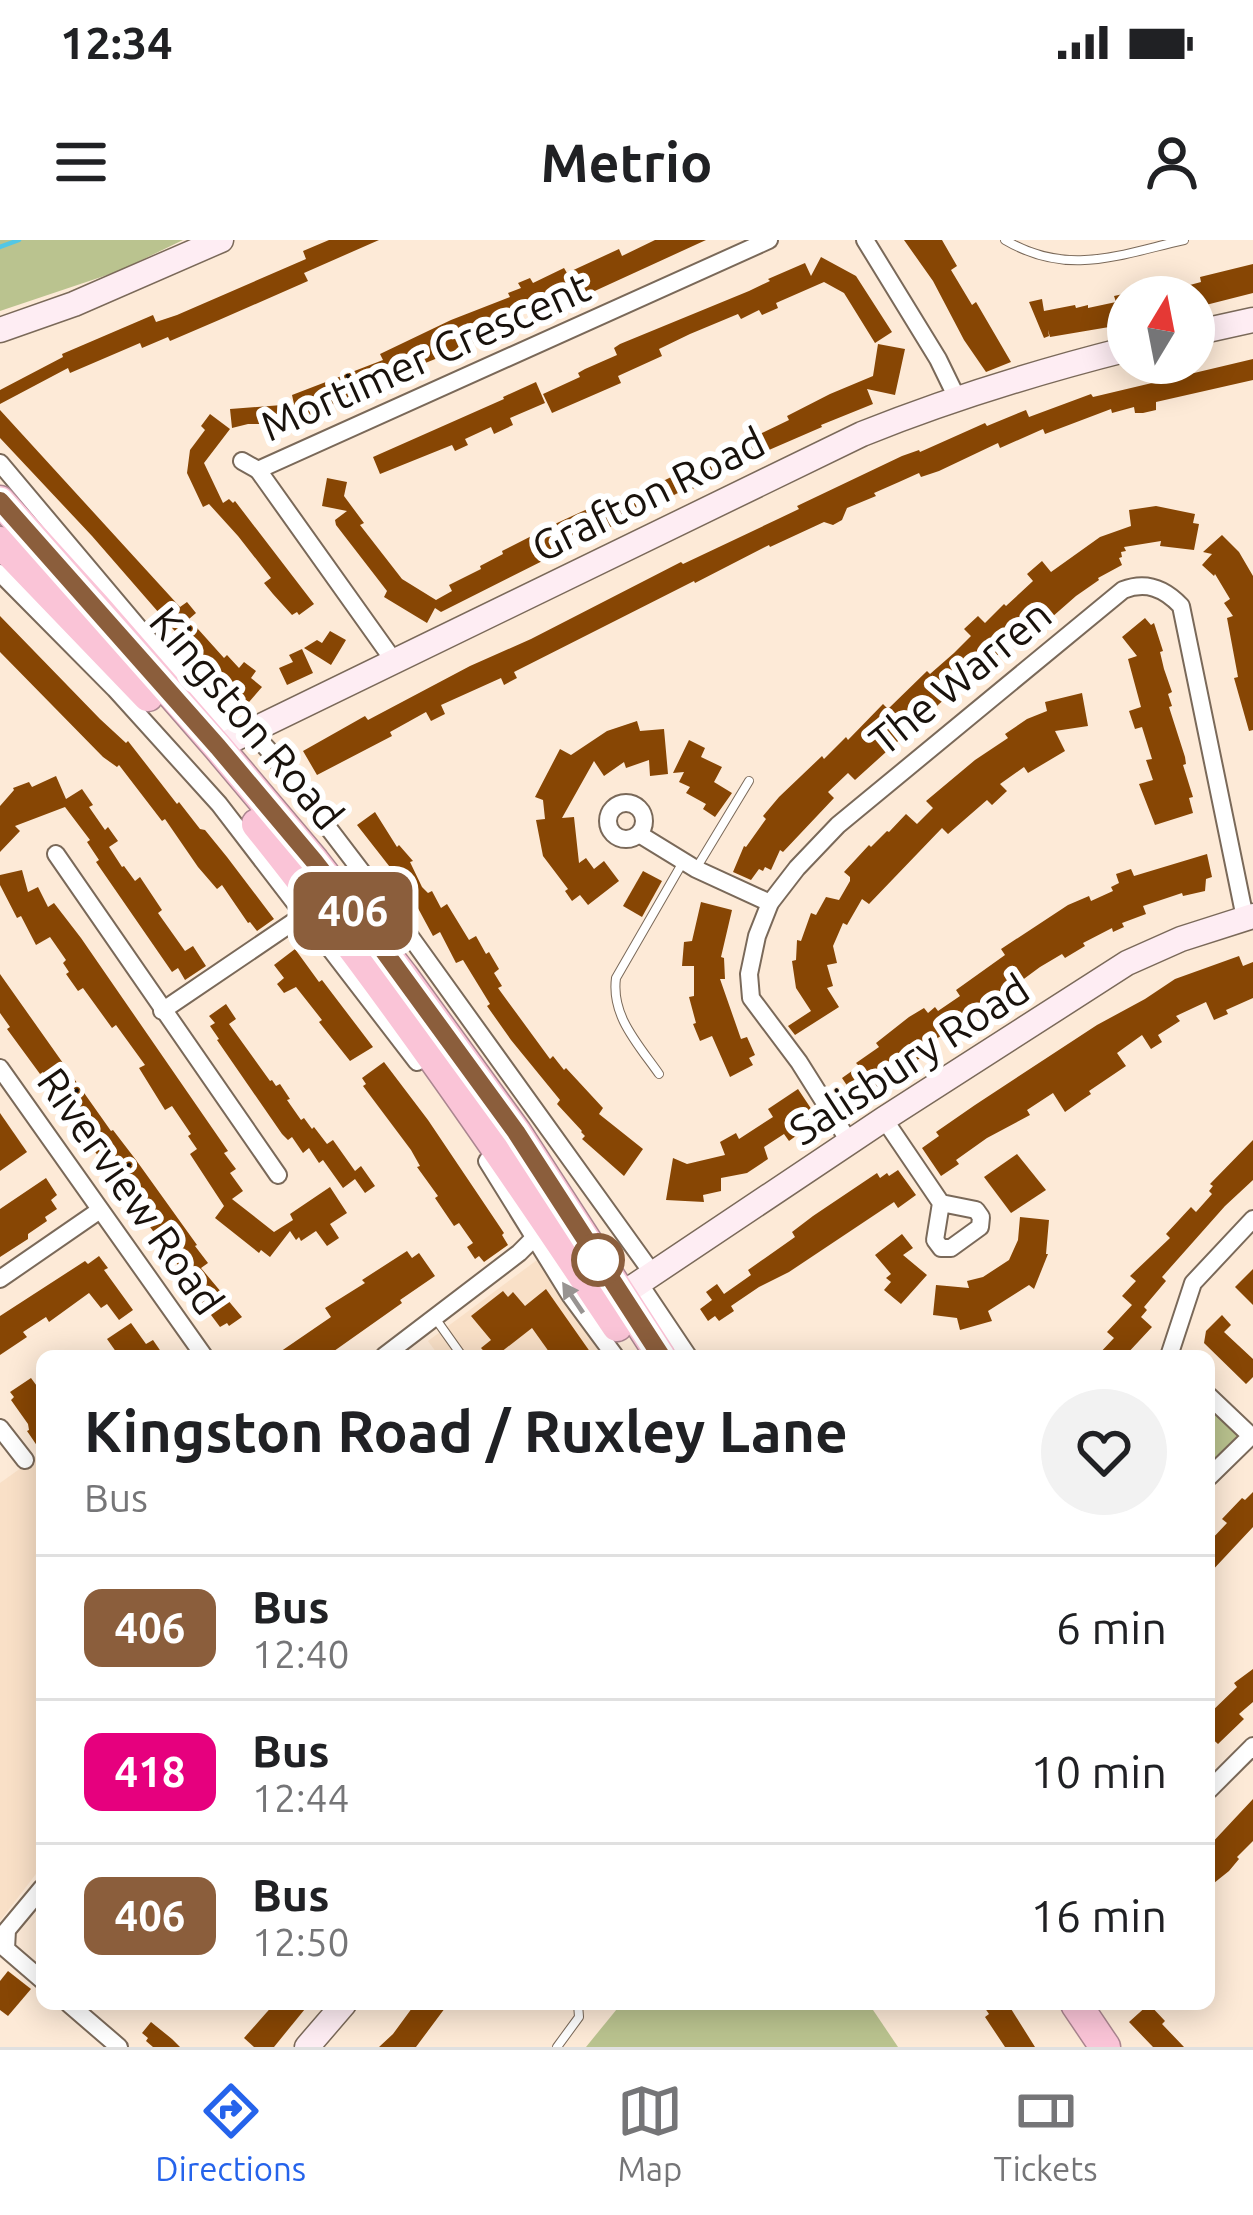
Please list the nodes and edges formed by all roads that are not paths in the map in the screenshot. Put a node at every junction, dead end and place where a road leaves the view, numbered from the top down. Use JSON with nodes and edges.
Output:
{"nodes":[{"id":1,"x":221,"y":240,"type":"edge"},
{"id":2,"x":769,"y":240,"type":"edge"},
{"id":3,"x":866,"y":240,"type":"edge"},
{"id":4,"x":1005,"y":240,"type":"edge"},
{"id":5,"x":1184,"y":240,"type":"edge"},
{"id":6,"x":1253,"y":320,"type":"edge"},
{"id":7,"x":3,"y":327,"type":"edge"},
{"id":8,"x":1215,"y":328,"type":"edge"},
{"id":9,"x":1107,"y":355,"type":"edge"},
{"id":10,"x":957,"y":398,"type":"junction"},
{"id":11,"x":0,"y":464,"type":"edge"},
{"id":12,"x":0,"y":501,"type":"edge"},
{"id":13,"x":0,"y":542,"type":"edge"},
{"id":14,"x":0,"y":573,"type":"edge"},
{"id":15,"x":394,"y":662,"type":"junction"},
{"id":16,"x":235,"y":740,"type":"junction"},
{"id":17,"x":749,"y":781,"type":"dead end"},
{"id":18,"x":639,"y":834,"type":"dead end"},
{"id":19,"x":56,"y":854,"type":"dead end"},
{"id":20,"x":690,"y":865,"type":"junction"},
{"id":21,"x":770,"y":903,"type":"junction"},
{"id":22,"x":305,"y":914,"type":"junction"},
{"id":23,"x":1249,"y":917,"type":"edge"},
{"id":24,"x":162,"y":1011,"type":"junction"},
{"id":25,"x":0,"y":1068,"type":"edge"},
{"id":26,"x":659,"y":1074,"type":"dead end"},
{"id":27,"x":884,"y":1119,"type":"junction"},
{"id":28,"x":850,"y":1143,"type":"junction"},
{"id":29,"x":278,"y":1175,"type":"dead end"},
{"id":30,"x":941,"y":1203,"type":"dead end"},
{"id":31,"x":100,"y":1210,"type":"junction"},
{"id":32,"x":1253,"y":1219,"type":"edge"},
{"id":33,"x":535,"y":1237,"type":"junction"},
{"id":34,"x":0,"y":1279,"type":"edge"},
{"id":35,"x":638,"y":1284,"type":"junction"},
{"id":36,"x":435,"y":1317,"type":"junction"},
{"id":37,"x":200,"y":1350,"type":"edge"},
{"id":38,"x":392,"y":1350,"type":"edge"},
{"id":39,"x":458,"y":1350,"type":"edge"},
{"id":40,"x":611,"y":1350,"type":"edge"},
{"id":41,"x":633,"y":1350,"type":"edge"},
{"id":42,"x":660,"y":1350,"type":"edge"},
{"id":43,"x":684,"y":1350,"type":"edge"},
{"id":44,"x":1171,"y":1350,"type":"edge"},
{"id":45,"x":1215,"y":1402,"type":"edge"},
{"id":46,"x":0,"y":1428,"type":"edge"},
{"id":47,"x":1252,"y":1436,"type":"edge"},
{"id":48,"x":26,"y":1460,"type":"dead end"},
{"id":49,"x":1215,"y":1472,"type":"edge"},
{"id":50,"x":1253,"y":1747,"type":"edge"},
{"id":51,"x":1215,"y":1784,"type":"edge"},
{"id":52,"x":36,"y":1895,"type":"edge"},
{"id":53,"x":3,"y":1943,"type":"edge"},
{"id":54,"x":36,"y":1974,"type":"edge"},
{"id":55,"x":76,"y":2010,"type":"edge"},
{"id":56,"x":339,"y":2010,"type":"edge"},
{"id":57,"x":359,"y":2010,"type":"edge"},
{"id":58,"x":578,"y":2010,"type":"edge"},
{"id":59,"x":1055,"y":2010,"type":"edge"},
{"id":60,"x":1080,"y":2010,"type":"edge"},
{"id":61,"x":119,"y":2047,"type":"edge"},
{"id":62,"x":307,"y":2047,"type":"edge"},
{"id":63,"x":328,"y":2047,"type":"edge"},
{"id":64,"x":557,"y":2047,"type":"edge"},
{"id":65,"x":1080,"y":2047,"type":"edge"},
{"id":66,"x":1105,"y":2047,"type":"edge"}],
"edges":[{"from":1,"to":7,"type":"street"},
{"from":2,"to":15,"type":"street","name":"Mortimer Crescent"},
{"from":3,"to":10,"type":"street"},
{"from":4,"to":5,"type":"lane"},
{"from":6,"to":8,"type":"street"},
{"from":9,"to":10,"type":"street","name":"Grafton Road"},
{"from":10,"to":15,"type":"street","name":"Grafton Road"},
{"from":11,"to":16,"type":"street"},
{"from":12,"to":16,"type":"highway","name":"Kingston Road"},
{"from":13,"to":41,"type":"highway","name":"Kingston Road"},
{"from":14,"to":22,"type":"street"},
{"from":15,"to":16,"type":"street","name":"Grafton Road"},
{"from":16,"to":35,"type":"highway","name":"Kingston Road"},
{"from":17,"to":20,"type":"lane"},
{"from":18,"to":20,"type":"street"},
{"from":19,"to":24,"type":"street"},
{"from":20,"to":21,"type":"street"},
{"from":20,"to":26,"type":"lane"},
{"from":21,"to":23,"type":"street","name":"The Warren"},
{"from":21,"to":28,"type":"street","name":"The Warren"},
{"from":22,"to":24,"type":"street"},
{"from":22,"to":33,"type":"street"},
{"from":23,"to":27,"type":"street","name":"Salisbury Road"},
{"from":24,"to":29,"type":"street"},
{"from":25,"to":31,"type":"street","name":"Riverview Road"},
{"from":27,"to":28,"type":"street","name":"Salisbury Road"},
{"from":27,"to":30,"type":"street"},
{"from":28,"to":35,"type":"street","name":"Salisbury Road"},
{"from":31,"to":34,"type":"street"},
{"from":31,"to":37,"type":"street","name":"Riverview Road"},
{"from":32,"to":44,"type":"street"},
{"from":33,"to":36,"type":"street"},
{"from":40,"to":33,"type":"street","one_way":true},
{"from":35,"to":42,"type":"highway","name":"Kingston Road"},
{"from":35,"to":43,"type":"street"},
{"from":36,"to":38,"type":"street"},
{"from":36,"to":39,"type":"lane"},
{"from":45,"to":47,"type":"street"},
{"from":46,"to":48,"type":"street"},
{"from":47,"to":49,"type":"street"},
{"from":50,"to":51,"type":"street"},
{"from":52,"to":53,"type":"street"},
{"from":53,"to":54,"type":"street"},
{"from":55,"to":61,"type":"street"},
{"from":56,"to":62,"type":"street"},
{"from":57,"to":63,"type":"street"},
{"from":58,"to":64,"type":"lane"},
{"from":59,"to":65,"type":"highway"},
{"from":60,"to":66,"type":"highway"}]}
